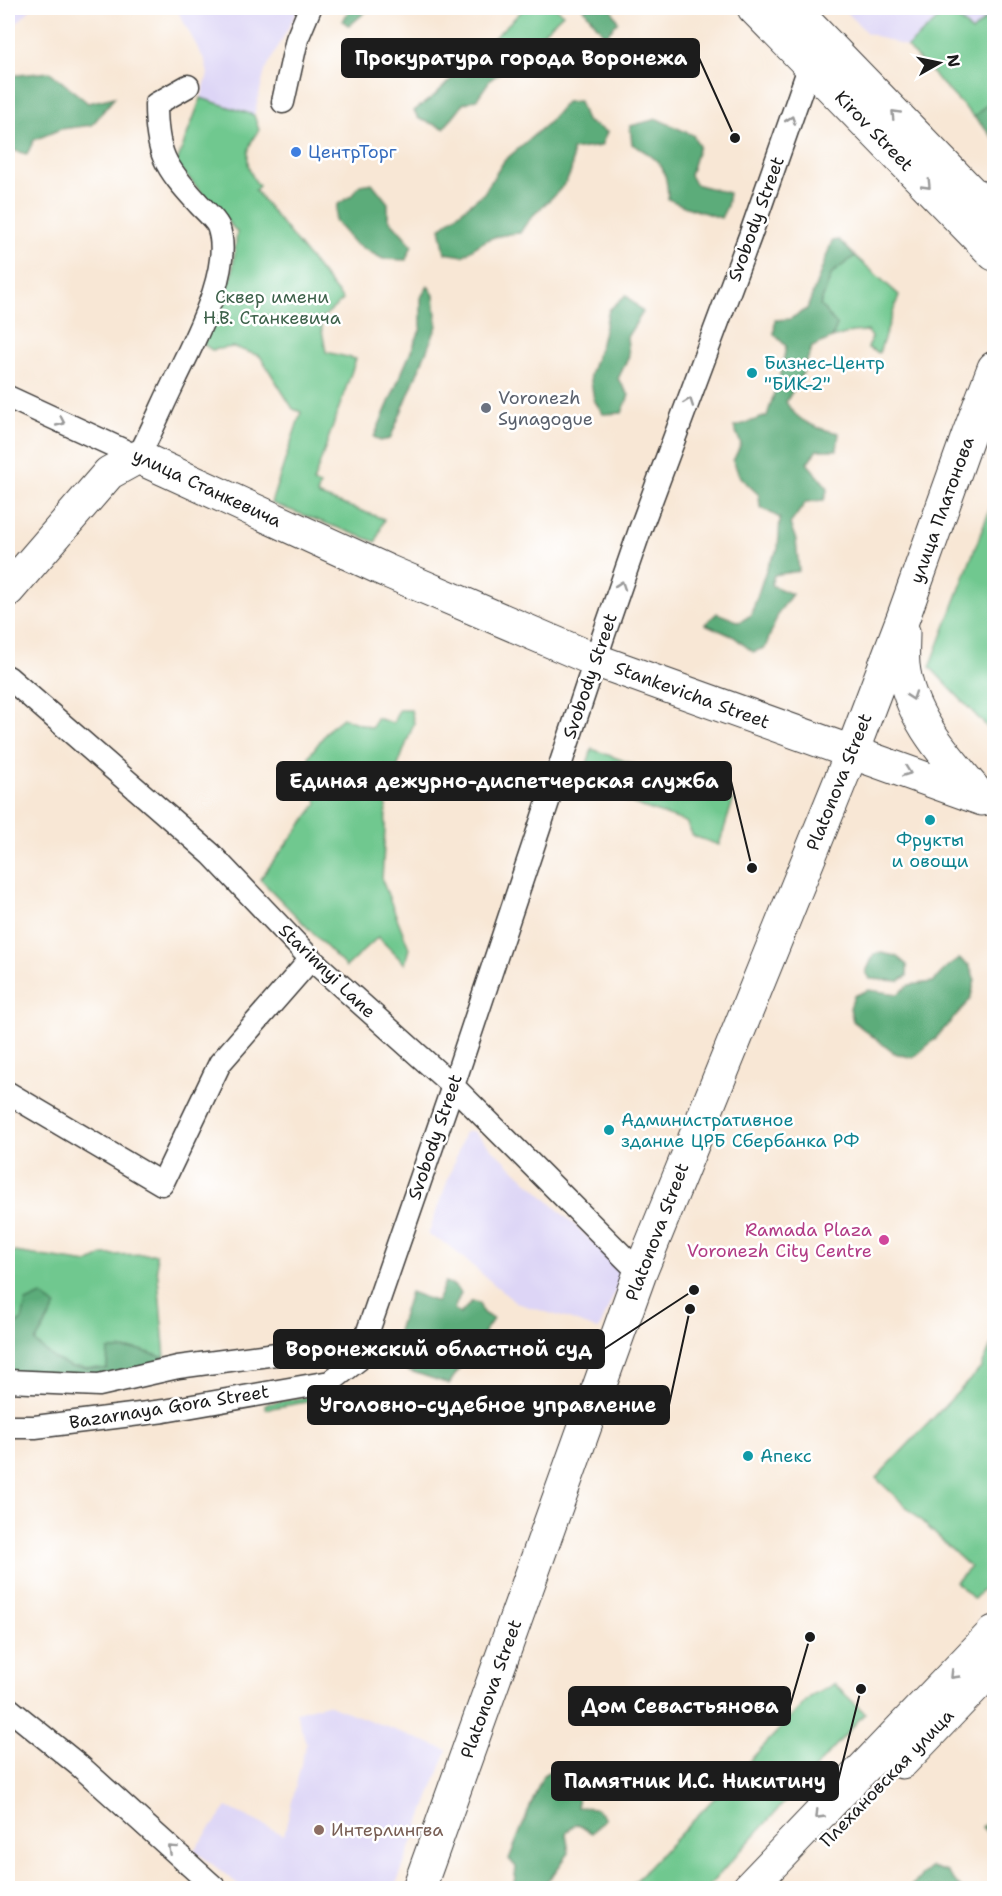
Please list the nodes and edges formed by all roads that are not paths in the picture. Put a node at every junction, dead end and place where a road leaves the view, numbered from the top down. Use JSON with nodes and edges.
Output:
{"nodes":[{"id":1,"x":310,"y":8,"type":"edge"},
{"id":2,"x":754,"y":8,"type":"edge"},
{"id":3,"x":792,"y":8,"type":"edge"},
{"id":4,"x":810,"y":65,"type":"junction"},
{"id":5,"x":188,"y":86,"type":"dead end"},
{"id":6,"x":283,"y":102,"type":"dead end"},
{"id":7,"x":994,"y":216,"type":"edge"},
{"id":8,"x":994,"y":254,"type":"edge"},
{"id":9,"x":994,"y":368,"type":"edge"},
{"id":10,"x":8,"y":397,"type":"edge"},
{"id":11,"x":138,"y":457,"type":"junction"},
{"id":12,"x":8,"y":590,"type":"edge"},
{"id":13,"x":903,"y":618,"type":"junction"},
{"id":14,"x":595,"y":660,"type":"junction"},
{"id":15,"x":8,"y":677,"type":"edge"},
{"id":16,"x":852,"y":752,"type":"junction"},
{"id":17,"x":988,"y":806,"type":"edge"},
{"id":18,"x":311,"y":959,"type":"junction"},
{"id":19,"x":453,"y":1086,"type":"junction"},
{"id":20,"x":8,"y":1093,"type":"edge"},
{"id":21,"x":640,"y":1273,"type":"junction"},
{"id":22,"x":358,"y":1360,"type":"junction"},
{"id":23,"x":8,"y":1381,"type":"edge"},
{"id":24,"x":8,"y":1427,"type":"edge"},
{"id":25,"x":994,"y":1632,"type":"edge"},
{"id":26,"x":994,"y":1666,"type":"edge"},
{"id":27,"x":8,"y":1708,"type":"edge"},
{"id":28,"x":215,"y":1888,"type":"edge"},
{"id":29,"x":419,"y":1888,"type":"edge"},
{"id":30,"x":749,"y":1888,"type":"edge"},
{"id":31,"x":779,"y":1888,"type":"edge"}],
"edges":[{"from":1,"to":6,"type":"street"},
{"from":2,"to":4,"type":"street","name":"Kirov Street"},
{"from":7,"to":3,"type":"street","name":"Kirov Street","one_way":true},
{"from":4,"to":8,"type":"street","name":"Kirov Street","one_way":true},
{"from":14,"to":4,"type":"street","name":"Svobody Street","one_way":true},
{"from":5,"to":11,"type":"street"},
{"from":9,"to":13,"type":"street","name":"улица Платонова"},
{"from":10,"to":11,"type":"street","name":"улица Станкевича","one_way":true},
{"from":11,"to":12,"type":"street"},
{"from":11,"to":14,"type":"street","name":"улица Станкевича"},
{"from":13,"to":16,"type":"street","name":"Platonova Street"},
{"from":13,"to":17,"type":"street","one_way":true},
{"from":14,"to":16,"type":"street","name":"Stankevicha Street"},
{"from":14,"to":19,"type":"street","name":"Svobody Street"},
{"from":15,"to":18,"type":"street","name":"Starinnyi Lane"},
{"from":16,"to":17,"type":"street","name":"Stankevicha Street","one_way":true},
{"from":16,"to":21,"type":"street","name":"Platonova Street"},
{"from":18,"to":19,"type":"street","name":"Starinnyi Lane"},
{"from":18,"to":20,"type":"street"},
{"from":19,"to":21,"type":"street","name":"Starinnyi Lane"},
{"from":19,"to":22,"type":"street","name":"Svobody Street"},
{"from":21,"to":29,"type":"street","name":"Platonova Street"},
{"from":22,"to":23,"type":"street"},
{"from":22,"to":24,"type":"street","name":"Bazarnaya Gora Street"},
{"from":25,"to":30,"type":"street","name":"Плехановская улица","one_way":true},
{"from":26,"to":31,"type":"street","name":"Плехановская улица"},
{"from":28,"to":27,"type":"street","one_way":true}]}
